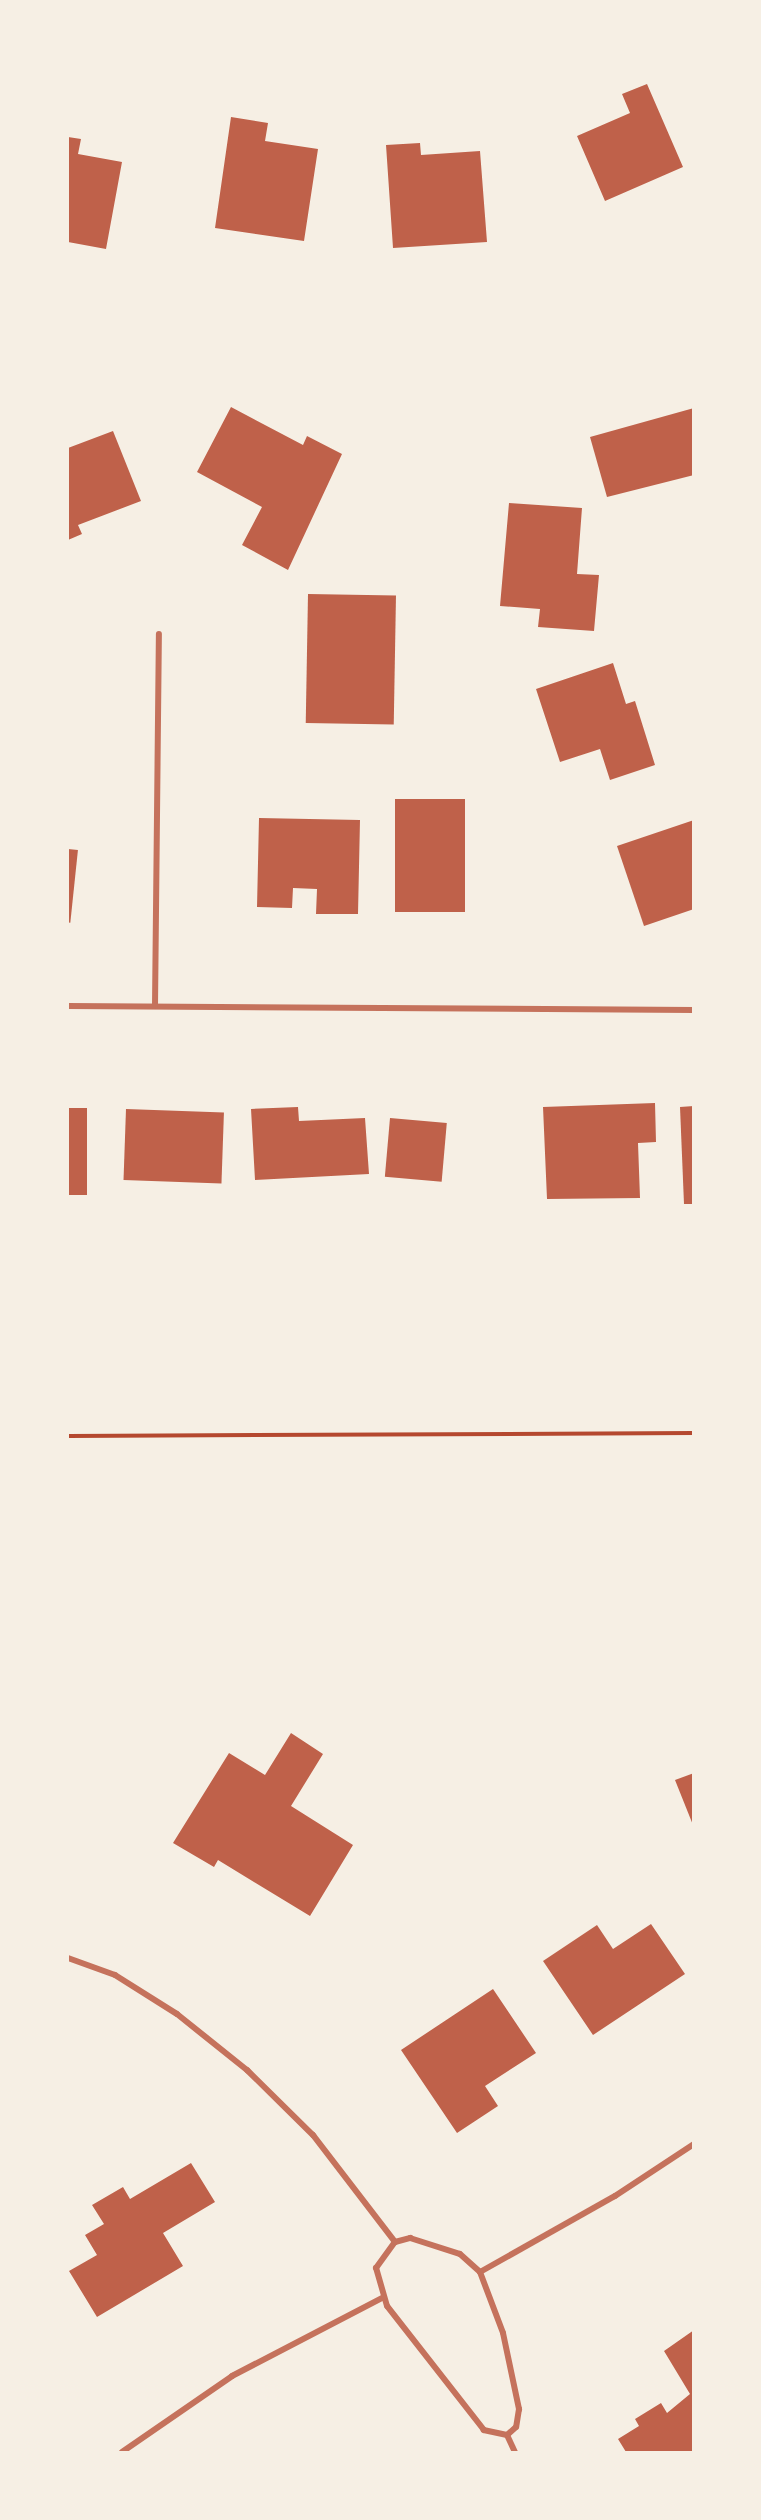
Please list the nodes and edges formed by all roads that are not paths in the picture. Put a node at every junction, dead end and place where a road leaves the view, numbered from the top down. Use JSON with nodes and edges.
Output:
{"nodes":[{"id":1,"x":159,"y":634,"type":"dead end"},
{"id":2,"x":68,"y":1006,"type":"edge"},
{"id":3,"x":155,"y":1006,"type":"junction"},
{"id":4,"x":693,"y":1010,"type":"edge"},
{"id":5,"x":68,"y":1958,"type":"edge"},
{"id":6,"x":693,"y":2144,"type":"edge"},
{"id":7,"x":395,"y":2242,"type":"junction"},
{"id":8,"x":480,"y":2272,"type":"junction"},
{"id":9,"x":384,"y":2297,"type":"junction"},
{"id":10,"x":507,"y":2435,"type":"junction"},
{"id":11,"x":122,"y":2452,"type":"edge"},
{"id":12,"x":515,"y":2452,"type":"edge"}],
"edges":[{"from":1,"to":3,"type":"street"},
{"from":2,"to":3,"type":"street"},
{"from":3,"to":4,"type":"street"},
{"from":5,"to":7,"type":"street"},
{"from":6,"to":8,"type":"street"},
{"from":7,"to":8,"type":"street"},
{"from":7,"to":9,"type":"street"},
{"from":8,"to":10,"type":"street"},
{"from":9,"to":10,"type":"street"},
{"from":9,"to":11,"type":"street"},
{"from":10,"to":12,"type":"street"}]}
